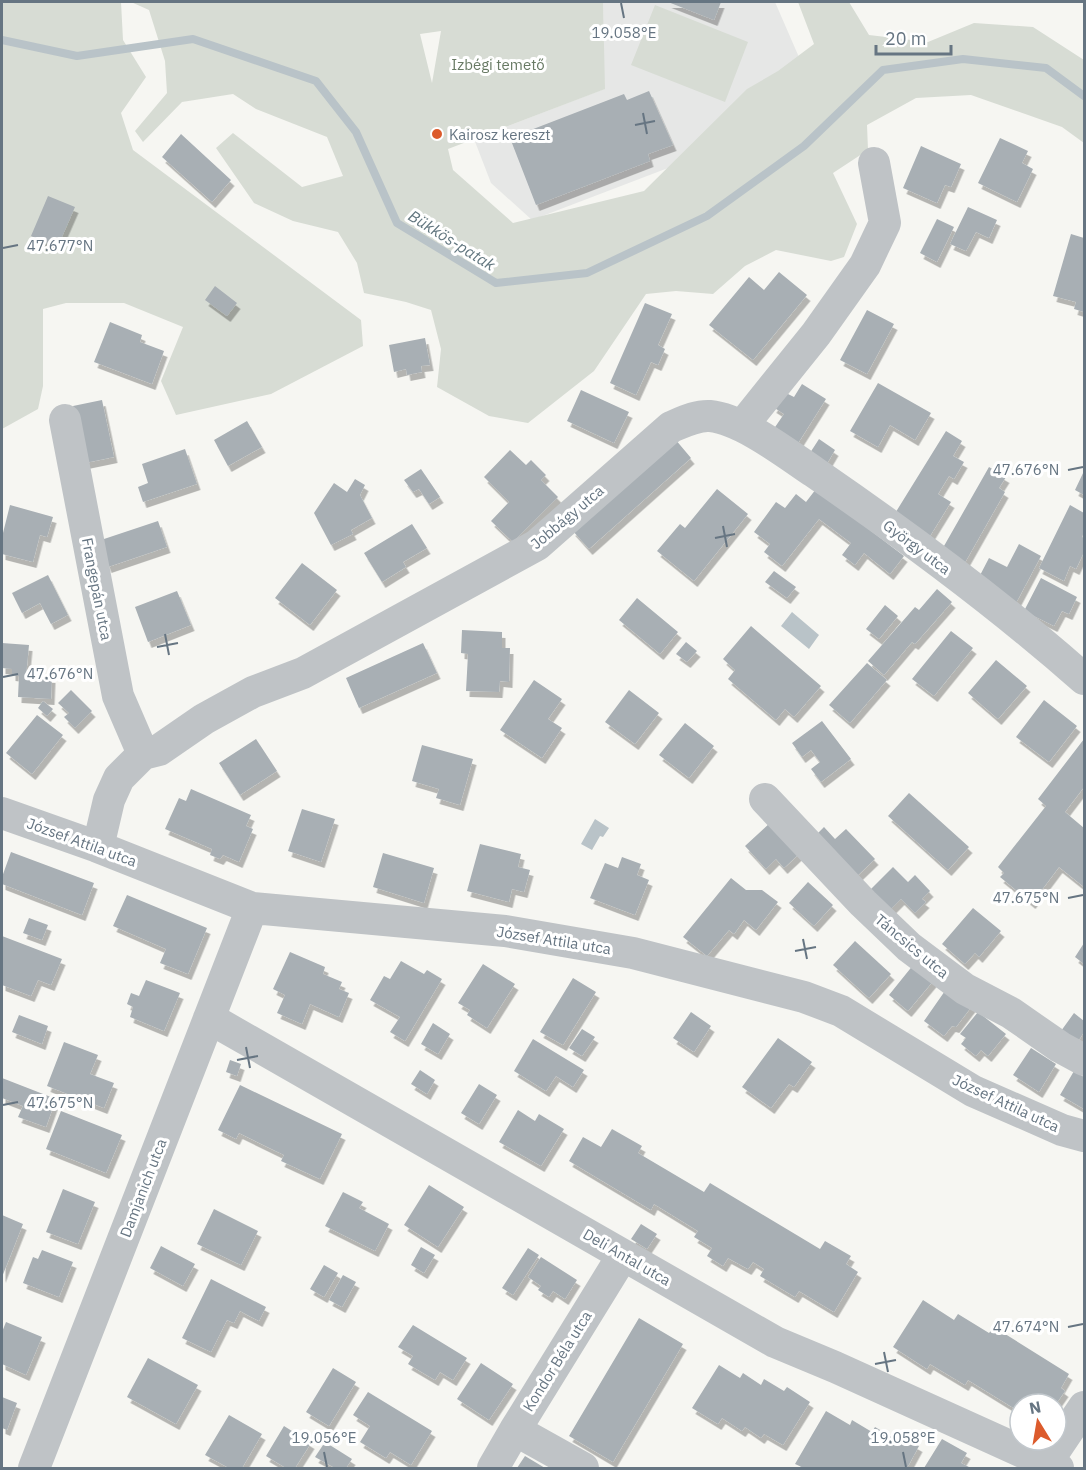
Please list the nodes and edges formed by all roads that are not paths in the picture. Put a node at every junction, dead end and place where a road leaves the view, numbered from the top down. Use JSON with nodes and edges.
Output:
{"nodes":[{"id":1,"x":874,"y":163,"type":"dead end"},
{"id":2,"x":65,"y":420,"type":"dead end"},
{"id":3,"x":742,"y":426,"type":"junction"},
{"id":4,"x":1084,"y":679,"type":"edge"},
{"id":5,"x":143,"y":754,"type":"junction"},
{"id":6,"x":765,"y":799,"type":"dead end"},
{"id":7,"x":2,"y":813,"type":"edge"},
{"id":8,"x":98,"y":847,"type":"junction"},
{"id":9,"x":252,"y":908,"type":"junction"},
{"id":10,"x":209,"y":1018,"type":"junction"},
{"id":11,"x":1084,"y":1060,"type":"edge"},
{"id":12,"x":1084,"y":1136,"type":"edge"},
{"id":13,"x":623,"y":1255,"type":"junction"},
{"id":14,"x":1084,"y":1407,"type":"edge"},
{"id":15,"x":514,"y":1430,"type":"junction"},
{"id":16,"x":1049,"y":1467,"type":"edge"},
{"id":17,"x":34,"y":1468,"type":"edge"},
{"id":18,"x":493,"y":1468,"type":"edge"},
{"id":19,"x":583,"y":1468,"type":"edge"}],
"edges":[{"from":1,"to":3,"type":"street"},
{"from":2,"to":5,"type":"street","name":"Frangepán utca"},
{"from":3,"to":4,"type":"street","name":"György utca"},
{"from":3,"to":5,"type":"street","name":"Jobbágy utca"},
{"from":5,"to":8,"type":"street","name":"Jobbágy utca"},
{"from":6,"to":11,"type":"street","name":"Táncsics utca"},
{"from":7,"to":8,"type":"street","name":"József Attila utca"},
{"from":8,"to":9,"type":"street","name":"József Attila utca"},
{"from":9,"to":10,"type":"street","name":"Damjanich utca"},
{"from":9,"to":12,"type":"street","name":"József Attila utca"},
{"from":10,"to":13,"type":"street","name":"Deli Antal utca"},
{"from":10,"to":17,"type":"street","name":"Damjanich utca"},
{"from":13,"to":15,"type":"street","name":"Kondor Béla utca"},
{"from":13,"to":16,"type":"street","name":"Deli Antal utca"},
{"from":14,"to":16,"type":"street"},
{"from":15,"to":18,"type":"street","name":"Kondor Béla utca"},
{"from":15,"to":19,"type":"street"}]}
